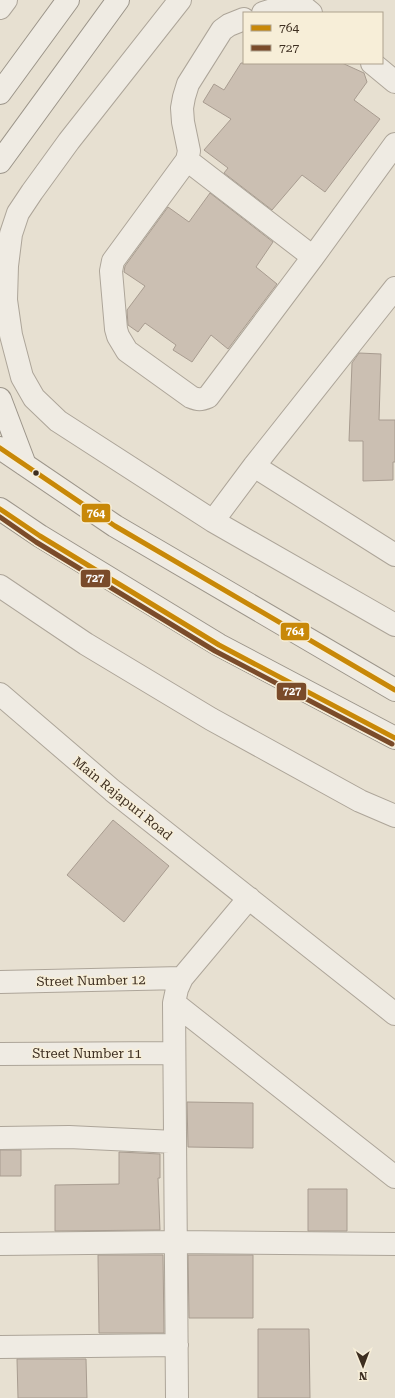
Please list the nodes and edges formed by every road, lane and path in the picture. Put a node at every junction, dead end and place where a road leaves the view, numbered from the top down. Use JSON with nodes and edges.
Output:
{"nodes":[{"id":1,"x":6,"y":0,"type":"edge"},
{"id":2,"x":68,"y":0,"type":"edge"},
{"id":3,"x":118,"y":0,"type":"edge"},
{"id":4,"x":180,"y":0,"type":"edge"},
{"id":5,"x":295,"y":0,"type":"edge"},
{"id":6,"x":0,"y":8,"type":"edge"},
{"id":7,"x":266,"y":12,"type":"edge"},
{"id":8,"x":310,"y":12,"type":"edge"},
{"id":9,"x":243,"y":19,"type":"edge"},
{"id":10,"x":373,"y":64,"type":"edge"},
{"id":11,"x":395,"y":82,"type":"edge"},
{"id":12,"x":0,"y":93,"type":"edge"},
{"id":13,"x":395,"y":144,"type":"edge"},
{"id":14,"x":186,"y":160,"type":"junction"},
{"id":15,"x":0,"y":162,"type":"edge"},
{"id":16,"x":313,"y":257,"type":"junction"},
{"id":17,"x":395,"y":288,"type":"edge"},
{"id":18,"x":0,"y":399,"type":"edge"},
{"id":19,"x":0,"y":448,"type":"edge"},
{"id":20,"x":25,"y":465,"type":"junction"},
{"id":21,"x":254,"y":466,"type":"junction"},
{"id":22,"x":0,"y":510,"type":"edge"},
{"id":23,"x":213,"y":521,"type":"junction"},
{"id":24,"x":395,"y":555,"type":"edge"},
{"id":25,"x":0,"y":586,"type":"edge"},
{"id":26,"x":395,"y":625,"type":"edge"},
{"id":27,"x":395,"y":690,"type":"edge"},
{"id":28,"x":0,"y":694,"type":"edge"},
{"id":29,"x":395,"y":738,"type":"edge"},
{"id":30,"x":395,"y":816,"type":"edge"},
{"id":31,"x":249,"y":898,"type":"junction"},
{"id":32,"x":182,"y":978,"type":"junction"},
{"id":33,"x":0,"y":982,"type":"edge"},
{"id":34,"x":174,"y":1003,"type":"junction"},
{"id":35,"x":395,"y":1014,"type":"edge"},
{"id":36,"x":174,"y":1053,"type":"junction"},
{"id":37,"x":0,"y":1054,"type":"edge"},
{"id":38,"x":0,"y":1138,"type":"edge"},
{"id":39,"x":175,"y":1142,"type":"junction"},
{"id":40,"x":395,"y":1177,"type":"edge"},
{"id":41,"x":176,"y":1242,"type":"junction"},
{"id":42,"x":0,"y":1244,"type":"edge"},
{"id":43,"x":395,"y":1244,"type":"edge"},
{"id":44,"x":176,"y":1346,"type":"junction"},
{"id":45,"x":0,"y":1347,"type":"edge"},
{"id":46,"x":176,"y":1398,"type":"edge"}],
"edges":[{"from":1,"to":6,"type":"street"},
{"from":2,"to":12,"type":"street"},
{"from":3,"to":15,"type":"street"},
{"from":4,"to":23,"type":"street"},
{"from":5,"to":7,"type":"street"},
{"from":5,"to":8,"type":"street"},
{"from":9,"to":14,"type":"street"},
{"from":10,"to":11,"type":"street"},
{"from":13,"to":16,"type":"street"},
{"from":14,"to":16,"type":"street"},
{"from":14,"to":16,"type":"street"},
{"from":17,"to":21,"type":"street"},
{"from":18,"to":20,"type":"street"},
{"from":19,"to":20,"type":"street"},
{"from":20,"to":27,"type":"street"},
{"from":21,"to":23,"type":"street"},
{"from":21,"to":24,"type":"street"},
{"from":22,"to":29,"type":"street"},
{"from":23,"to":26,"type":"street"},
{"from":25,"to":30,"type":"street"},
{"from":28,"to":31,"type":"street","name":"Main Rajapuri Road"},
{"from":31,"to":32,"type":"street"},
{"from":31,"to":35,"type":"street","name":"Main Rajapuri Road"},
{"from":32,"to":33,"type":"street","name":"Street Number 12"},
{"from":32,"to":34,"type":"street"},
{"from":34,"to":36,"type":"street"},
{"from":34,"to":40,"type":"street"},
{"from":36,"to":37,"type":"street","name":"Street Number 11"},
{"from":36,"to":39,"type":"street"},
{"from":38,"to":39,"type":"street"},
{"from":39,"to":41,"type":"street"},
{"from":41,"to":42,"type":"street"},
{"from":41,"to":43,"type":"street"},
{"from":41,"to":44,"type":"street"},
{"from":44,"to":45,"type":"street"},
{"from":44,"to":46,"type":"street"}]}
